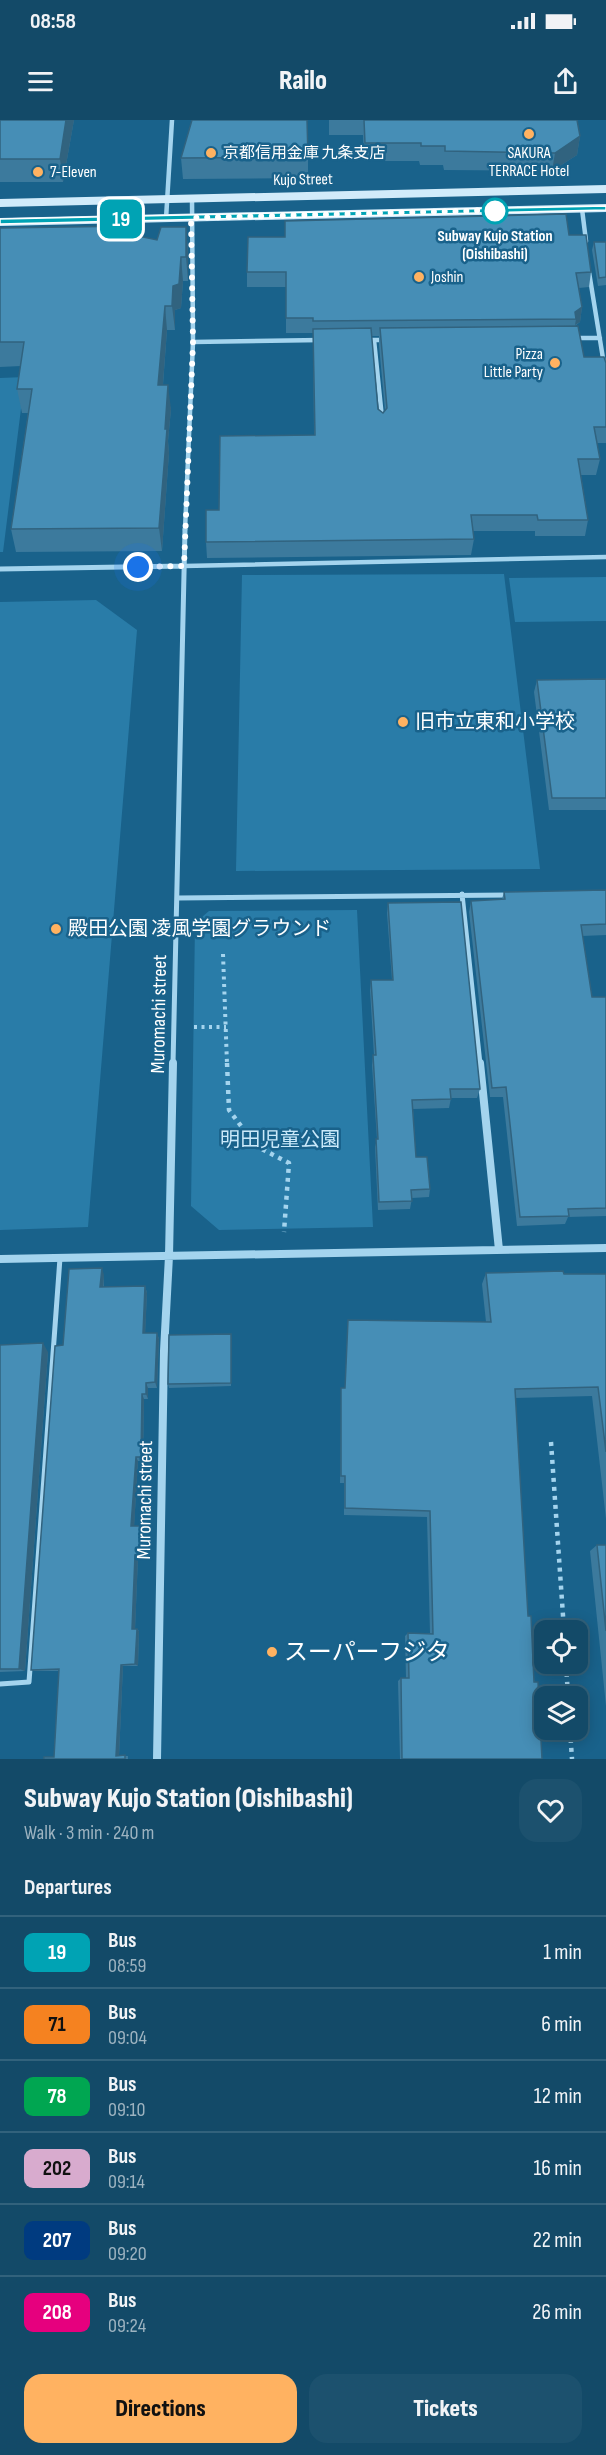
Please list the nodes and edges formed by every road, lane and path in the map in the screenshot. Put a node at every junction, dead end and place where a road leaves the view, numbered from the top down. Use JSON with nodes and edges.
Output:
{"nodes":[{"id":1,"x":172,"y":120,"type":"edge"},
{"id":2,"x":606,"y":189,"type":"edge"},
{"id":3,"x":166,"y":198,"type":"junction"},
{"id":4,"x":192,"y":198,"type":"junction"},
{"id":5,"x":0,"y":202,"type":"edge"},
{"id":6,"x":606,"y":208,"type":"edge"},
{"id":7,"x":582,"y":209,"type":"junction"},
{"id":8,"x":191,"y":218,"type":"junction"},
{"id":9,"x":166,"y":219,"type":"junction"},
{"id":10,"x":0,"y":222,"type":"edge"},
{"id":11,"x":587,"y":250,"type":"edge"},
{"id":12,"x":589,"y":269,"type":"edge"},
{"id":13,"x":564,"y":338,"type":"edge"},
{"id":14,"x":600,"y":338,"type":"junction"},
{"id":15,"x":329,"y":340,"type":"edge"},
{"id":16,"x":363,"y":340,"type":"edge"},
{"id":17,"x":374,"y":340,"type":"junction"},
{"id":18,"x":398,"y":340,"type":"edge"},
{"id":19,"x":193,"y":342,"type":"junction"},
{"id":20,"x":606,"y":377,"type":"edge"},
{"id":21,"x":382,"y":425,"type":"edge"},
{"id":22,"x":606,"y":557,"type":"edge"},
{"id":23,"x":184,"y":566,"type":"junction"},
{"id":24,"x":0,"y":569,"type":"edge"},
{"id":25,"x":462,"y":894,"type":"junction"},
{"id":26,"x":522,"y":895,"type":"edge"},
{"id":27,"x":178,"y":898,"type":"junction"},
{"id":28,"x":223,"y":954,"type":"dead end"},
{"id":29,"x":175,"y":1027,"type":"junction"},
{"id":30,"x":226,"y":1027,"type":"junction"},
{"id":31,"x":606,"y":1248,"type":"edge"},
{"id":32,"x":498,"y":1250,"type":"junction"},
{"id":33,"x":283,"y":1254,"type":"junction"},
{"id":34,"x":169,"y":1256,"type":"junction"},
{"id":35,"x":0,"y":1258,"type":"edge"},
{"id":36,"x":60,"y":1258,"type":"junction"},
{"id":37,"x":551,"y":1442,"type":"dead end"},
{"id":38,"x":563,"y":1620,"type":"edge"},
{"id":39,"x":0,"y":1684,"type":"edge"},
{"id":40,"x":571,"y":1740,"type":"edge"},
{"id":41,"x":157,"y":1759,"type":"edge"},
{"id":42,"x":572,"y":1759,"type":"edge"}],
"edges":[{"from":1,"to":3,"type":"street"},
{"from":2,"to":4,"type":"main road","name":"Kujo Street"},
{"from":3,"to":4,"type":"main road","name":"Kujo Street"},
{"from":3,"to":5,"type":"main road","name":"Kujo Street"},
{"from":3,"to":9,"type":"street"},
{"from":4,"to":8,"type":"street","name":"Muromachi street"},
{"from":6,"to":7,"type":"main road","name":"Kujo Street"},
{"from":7,"to":8,"type":"main road","name":"Kujo Street"},
{"from":7,"to":11,"type":"street"},
{"from":8,"to":9,"type":"main road","name":"Kujo Street"},
{"from":8,"to":19,"type":"street","name":"Muromachi street"},
{"from":9,"to":10,"type":"main road","name":"Kujo Street"},
{"from":12,"to":14,"type":"street"},
{"from":13,"to":14,"type":"street"},
{"from":14,"to":20,"type":"street"},
{"from":15,"to":19,"type":"street"},
{"from":16,"to":17,"type":"street"},
{"from":17,"to":18,"type":"street"},
{"from":17,"to":21,"type":"street"},
{"from":19,"to":23,"type":"street","name":"Muromachi street"},
{"from":22,"to":23,"type":"lane"},
{"from":23,"to":24,"type":"street"},
{"from":23,"to":27,"type":"street","name":"Muromachi street"},
{"from":25,"to":26,"type":"street"},
{"from":25,"to":27,"type":"street"},
{"from":25,"to":32,"type":"street"},
{"from":27,"to":29,"type":"street","name":"Muromachi street"},
{"from":28,"to":30,"type":"path"},
{"from":29,"to":30,"type":"path"},
{"from":29,"to":34,"type":"street","name":"Muromachi street"},
{"from":30,"to":33,"type":"path"},
{"from":31,"to":32,"type":"street"},
{"from":32,"to":33,"type":"street"},
{"from":33,"to":34,"type":"street"},
{"from":34,"to":36,"type":"street"},
{"from":34,"to":41,"type":"street","name":"Muromachi street"},
{"from":35,"to":36,"type":"street"},
{"from":36,"to":39,"type":"lane"},
{"from":37,"to":38,"type":"path"},
{"from":40,"to":42,"type":"path"}]}
